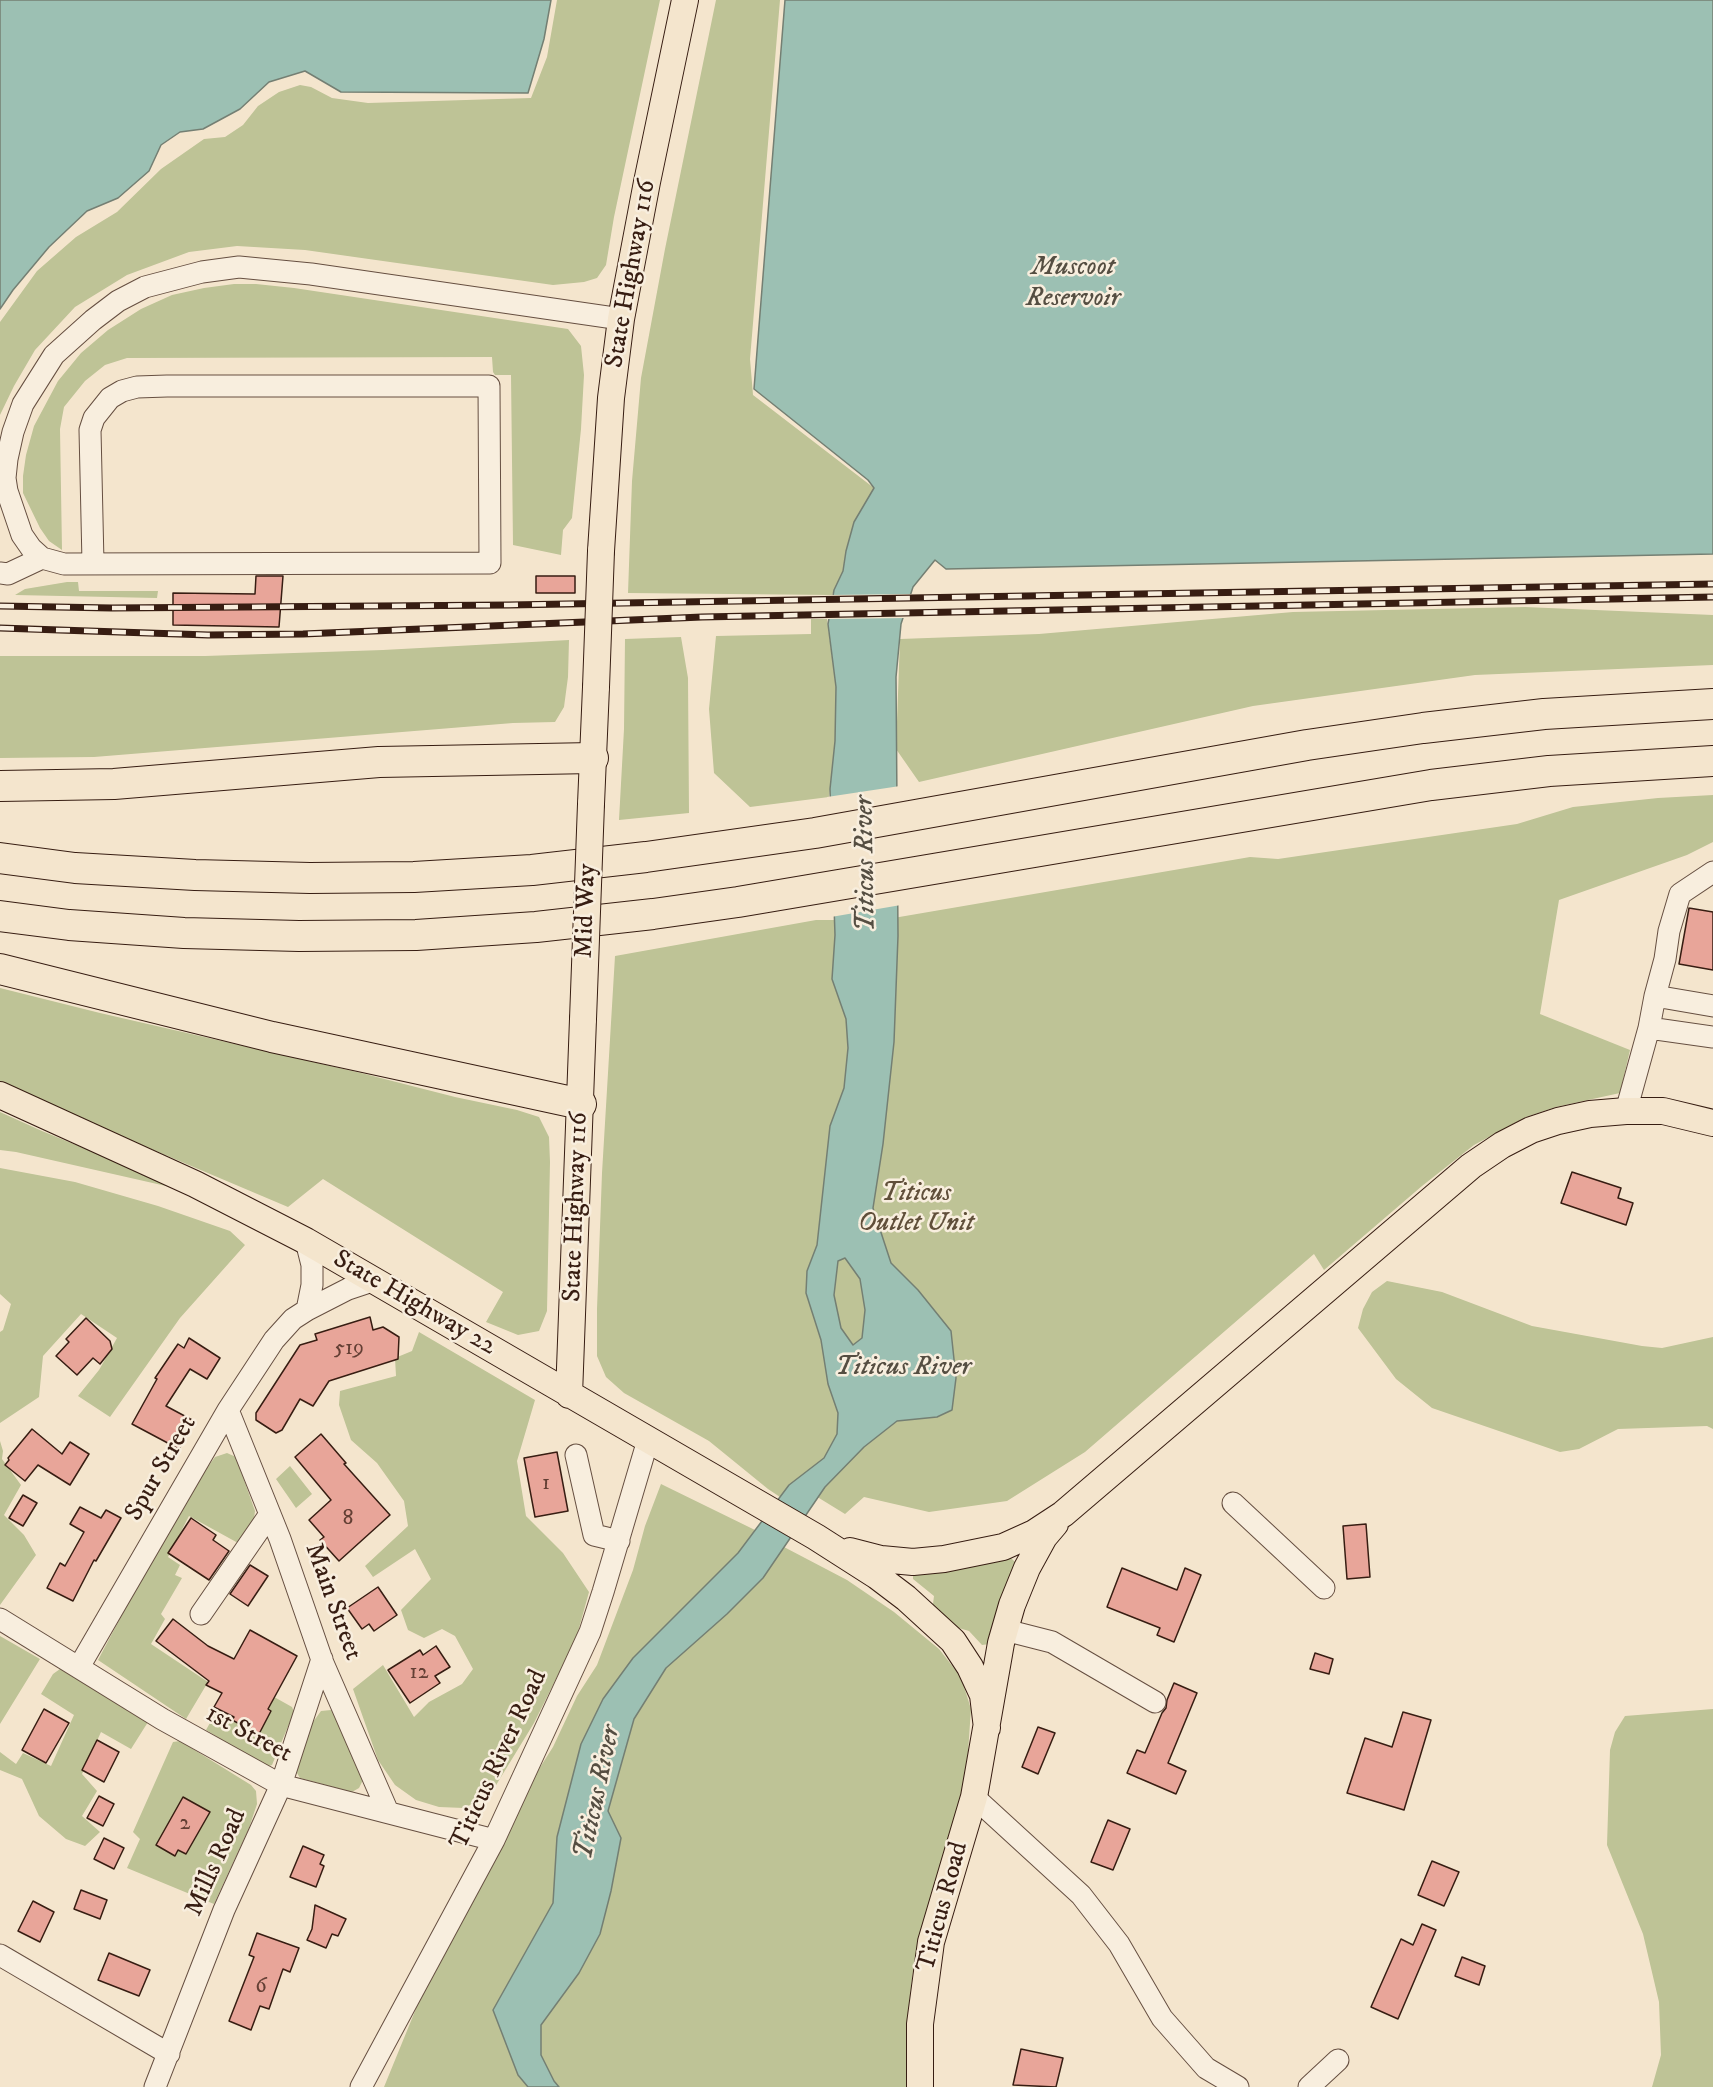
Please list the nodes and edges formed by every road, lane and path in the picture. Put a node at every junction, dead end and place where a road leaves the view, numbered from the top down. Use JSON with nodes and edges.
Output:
{"nodes":[{"id":1,"x":685,"y":0,"type":"edge"},
{"id":2,"x":621,"y":319,"type":"junction"},
{"id":3,"x":42,"y":558,"type":"junction"},
{"id":4,"x":93,"y":563,"type":"junction"},
{"id":5,"x":0,"y":573,"type":"edge"},
{"id":6,"x":596,"y":687,"type":"joint"},
{"id":7,"x":1713,"y":704,"type":"edge"},
{"id":8,"x":593,"y":758,"type":"junction"},
{"id":9,"x":1713,"y":761,"type":"edge"},
{"id":10,"x":0,"y":786,"type":"edge"},
{"id":11,"x":0,"y":858,"type":"edge"},
{"id":12,"x":1713,"y":872,"type":"edge"},
{"id":13,"x":0,"y":916,"type":"edge"},
{"id":14,"x":0,"y":969,"type":"edge"},
{"id":15,"x":1655,"y":996,"type":"junction"},
{"id":16,"x":1713,"y":1006,"type":"edge"},
{"id":17,"x":583,"y":1019,"type":"joint"},
{"id":18,"x":1649,"y":1029,"type":"junction"},
{"id":19,"x":1713,"y":1037,"type":"edge"},
{"id":20,"x":0,"y":1095,"type":"edge"},
{"id":21,"x":581,"y":1104,"type":"junction"},
{"id":22,"x":1626,"y":1111,"type":"junction"},
{"id":23,"x":1713,"y":1123,"type":"edge"},
{"id":24,"x":306,"y":1241,"type":"junction"},
{"id":25,"x":375,"y":1280,"type":"junction"},
{"id":26,"x":307,"y":1310,"type":"junction"},
{"id":27,"x":569,"y":1395,"type":"junction"},
{"id":28,"x":228,"y":1410,"type":"junction"},
{"id":29,"x":648,"y":1440,"type":"junction"},
{"id":30,"x":576,"y":1455,"type":"dead end"},
{"id":31,"x":1233,"y":1503,"type":"dead end"},
{"id":32,"x":270,"y":1514,"type":"junction"},
{"id":33,"x":1063,"y":1514,"type":"junction"},
{"id":34,"x":816,"y":1537,"type":"junction"},
{"id":35,"x":619,"y":1542,"type":"junction"},
{"id":36,"x":1324,"y":1588,"type":"dead end"},
{"id":37,"x":201,"y":1614,"type":"dead end"},
{"id":38,"x":0,"y":1619,"type":"edge"},
{"id":39,"x":1005,"y":1630,"type":"junction"},
{"id":40,"x":322,"y":1659,"type":"junction"},
{"id":41,"x":79,"y":1667,"type":"junction"},
{"id":42,"x":1155,"y":1702,"type":"dead end"},
{"id":43,"x":987,"y":1728,"type":"junction"},
{"id":44,"x":281,"y":1785,"type":"junction"},
{"id":45,"x":974,"y":1797,"type":"junction"},
{"id":46,"x":388,"y":1812,"type":"junction"},
{"id":47,"x":494,"y":1840,"type":"junction"},
{"id":48,"x":0,"y":1955,"type":"edge"},
{"id":49,"x":169,"y":2054,"type":"junction"},
{"id":50,"x":1338,"y":2060,"type":"dead end"},
{"id":51,"x":155,"y":2087,"type":"edge"},
{"id":52,"x":361,"y":2087,"type":"edge"},
{"id":53,"x":920,"y":2087,"type":"edge"},
{"id":54,"x":1238,"y":2087,"type":"edge"},
{"id":55,"x":1309,"y":2087,"type":"edge"}],
"edges":[{"from":1,"to":2,"type":"main road","name":"State Highway 116"},
{"from":2,"to":3,"type":"street"},
{"from":2,"to":6,"type":"main road","name":"State Highway 116","bridge":true},
{"from":3,"to":4,"type":"street"},
{"from":3,"to":5,"type":"street"},
{"from":4,"to":4,"type":"street"},
{"from":6,"to":8,"type":"main road","name":"Mid Way"},
{"from":7,"to":11,"type":"highway"},
{"from":8,"to":10,"type":"highway"},
{"from":8,"to":17,"type":"main road","name":"Mid Way","bridge":true},
{"from":9,"to":13,"type":"highway"},
{"from":12,"to":15,"type":"street"},
{"from":14,"to":21,"type":"highway"},
{"from":15,"to":16,"type":"street"},
{"from":15,"to":18,"type":"street"},
{"from":17,"to":21,"type":"main road","name":"State Highway 116"},
{"from":18,"to":19,"type":"street"},
{"from":18,"to":22,"type":"street"},
{"from":20,"to":24,"type":"main road","name":"State Highway 22"},
{"from":21,"to":27,"type":"main road","name":"State Highway 116"},
{"from":22,"to":23,"type":"main road"},
{"from":22,"to":33,"type":"main road"},
{"from":24,"to":25,"type":"main road","name":"State Highway 22"},
{"from":24,"to":26,"type":"street"},
{"from":25,"to":26,"type":"street","name":"Spur Street"},
{"from":25,"to":27,"type":"main road","name":"State Highway 22"},
{"from":26,"to":28,"type":"street","name":"Spur Street"},
{"from":27,"to":29,"type":"main road","name":"State Highway 22"},
{"from":28,"to":32,"type":"street","name":"Main Street"},
{"from":28,"to":41,"type":"street","name":"Spur Street"},
{"from":29,"to":34,"type":"main road","name":"State Highway 22"},
{"from":29,"to":35,"type":"street","name":"Titicus River Road"},
{"from":30,"to":35,"type":"street"},
{"from":31,"to":36,"type":"street"},
{"from":32,"to":37,"type":"street"},
{"from":32,"to":40,"type":"street","name":"Main Street"},
{"from":33,"to":34,"type":"main road"},
{"from":33,"to":39,"type":"main road","name":"Titicus Road"},
{"from":34,"to":43,"type":"main road","name":"Titicus Road"},
{"from":35,"to":47,"type":"street","name":"Titicus River Road"},
{"from":38,"to":41,"type":"street","name":"1st Street"},
{"from":39,"to":42,"type":"street"},
{"from":39,"to":43,"type":"main road","name":"Titicus Road"},
{"from":40,"to":44,"type":"street","name":"Mills Road"},
{"from":40,"to":46,"type":"street","name":"Main Street"},
{"from":41,"to":44,"type":"street","name":"1st Street"},
{"from":43,"to":45,"type":"main road","name":"Titicus Road"},
{"from":44,"to":46,"type":"street","name":"1st Street"},
{"from":44,"to":49,"type":"street","name":"Mills Road"},
{"from":45,"to":53,"type":"main road","name":"Titicus Road"},
{"from":45,"to":54,"type":"street"},
{"from":46,"to":47,"type":"street","name":"1st Street"},
{"from":47,"to":52,"type":"street","name":"Titicus River Road"},
{"from":48,"to":49,"type":"street"},
{"from":49,"to":51,"type":"street","name":"Mills Road"},
{"from":50,"to":55,"type":"street"}]}
